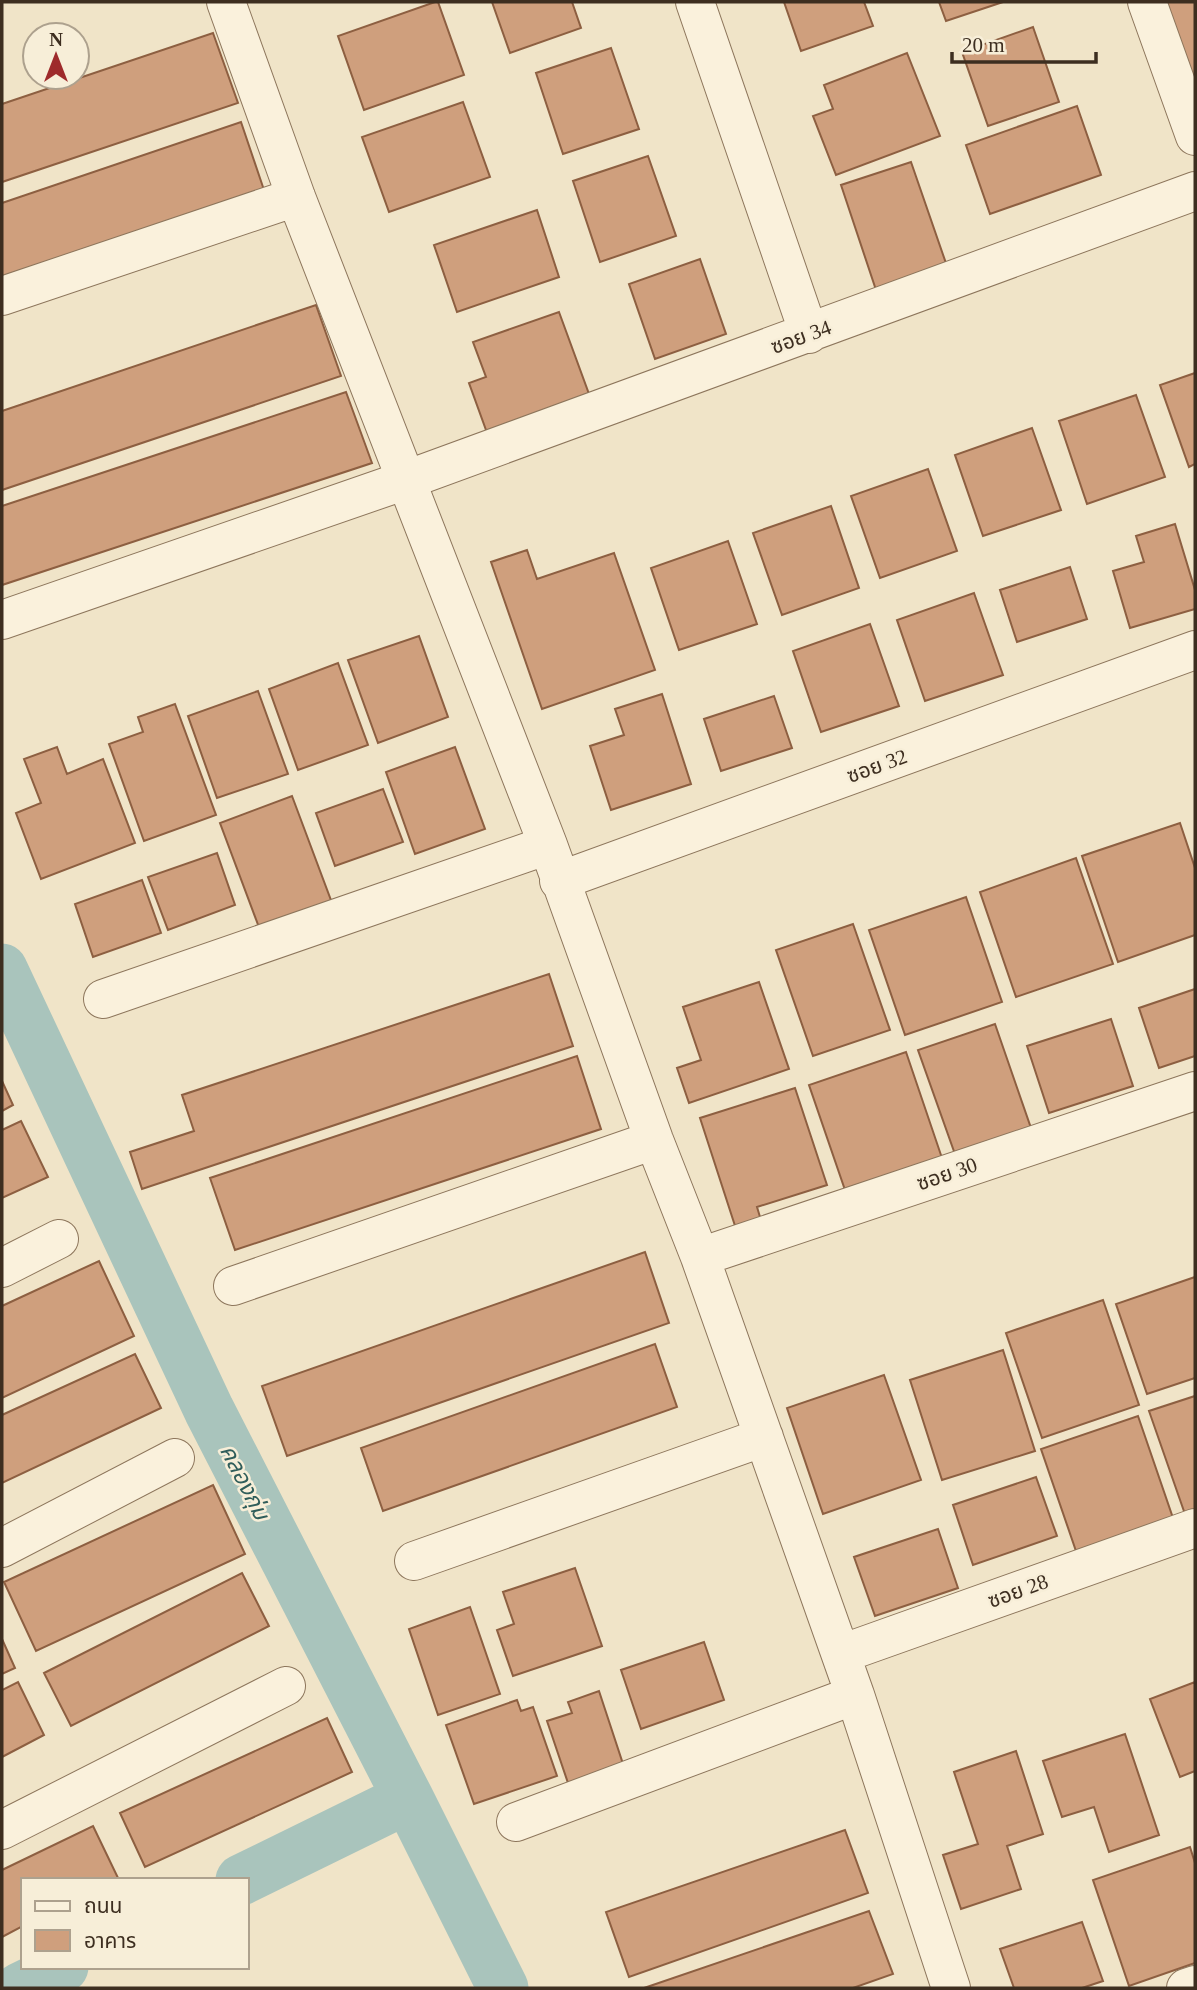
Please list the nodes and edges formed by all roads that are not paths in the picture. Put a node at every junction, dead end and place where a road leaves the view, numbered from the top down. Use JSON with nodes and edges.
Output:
{"nodes":[{"id":1,"x":226,"y":2,"type":"edge"},
{"id":2,"x":695,"y":2,"type":"edge"},
{"id":3,"x":1147,"y":2,"type":"edge"},
{"id":4,"x":1195,"y":135,"type":"edge"},
{"id":5,"x":1195,"y":191,"type":"edge"},
{"id":6,"x":296,"y":197,"type":"junction"},
{"id":7,"x":2,"y":296,"type":"edge"},
{"id":8,"x":809,"y":334,"type":"junction"},
{"id":9,"x":406,"y":480,"type":"junction"},
{"id":10,"x":2,"y":620,"type":"edge"},
{"id":11,"x":1195,"y":650,"type":"edge"},
{"id":12,"x":548,"y":845,"type":"junction"},
{"id":13,"x":559,"y":881,"type":"junction"},
{"id":14,"x":103,"y":999,"type":"dead end"},
{"id":15,"x":1195,"y":1091,"type":"edge"},
{"id":16,"x":654,"y":1140,"type":"junction"},
{"id":17,"x":59,"y":1239,"type":"dead end"},
{"id":18,"x":700,"y":1257,"type":"junction"},
{"id":19,"x":2,"y":1268,"type":"edge"},
{"id":20,"x":233,"y":1286,"type":"dead end"},
{"id":21,"x":764,"y":1437,"type":"junction"},
{"id":22,"x":176,"y":1458,"type":"dead end"},
{"id":23,"x":1195,"y":1528,"type":"edge"},
{"id":24,"x":2,"y":1548,"type":"edge"},
{"id":25,"x":414,"y":1561,"type":"dead end"},
{"id":26,"x":841,"y":1654,"type":"junction"},
{"id":27,"x":286,"y":1686,"type":"dead end"},
{"id":28,"x":855,"y":1695,"type":"junction"},
{"id":29,"x":516,"y":1822,"type":"dead end"},
{"id":30,"x":2,"y":1830,"type":"edge"},
{"id":31,"x":1195,"y":1985,"type":"edge"},
{"id":32,"x":943,"y":1986,"type":"edge"},
{"id":33,"x":1186,"y":1988,"type":"edge"}],
"edges":[{"from":1,"to":6,"type":"street"},
{"from":2,"to":8,"type":"street"},
{"from":3,"to":4,"type":"street"},
{"from":5,"to":8,"type":"street","name":"ซอย 34"},
{"from":6,"to":7,"type":"street"},
{"from":6,"to":9,"type":"street"},
{"from":8,"to":9,"type":"street","name":"ซอย 34"},
{"from":9,"to":10,"type":"street","name":"ซอย 34"},
{"from":9,"to":12,"type":"street"},
{"from":11,"to":13,"type":"street","name":"ซอย 32"},
{"from":12,"to":13,"type":"street"},
{"from":12,"to":14,"type":"street"},
{"from":13,"to":16,"type":"street"},
{"from":15,"to":18,"type":"street","name":"ซอย 30"},
{"from":16,"to":18,"type":"street"},
{"from":16,"to":20,"type":"street"},
{"from":17,"to":19,"type":"street"},
{"from":18,"to":21,"type":"street"},
{"from":21,"to":25,"type":"street"},
{"from":21,"to":26,"type":"street"},
{"from":22,"to":24,"type":"street"},
{"from":23,"to":26,"type":"street","name":"ซอย 28"},
{"from":26,"to":28,"type":"street"},
{"from":27,"to":30,"type":"street"},
{"from":28,"to":29,"type":"street"},
{"from":28,"to":32,"type":"street"},
{"from":31,"to":33,"type":"street"}]}
